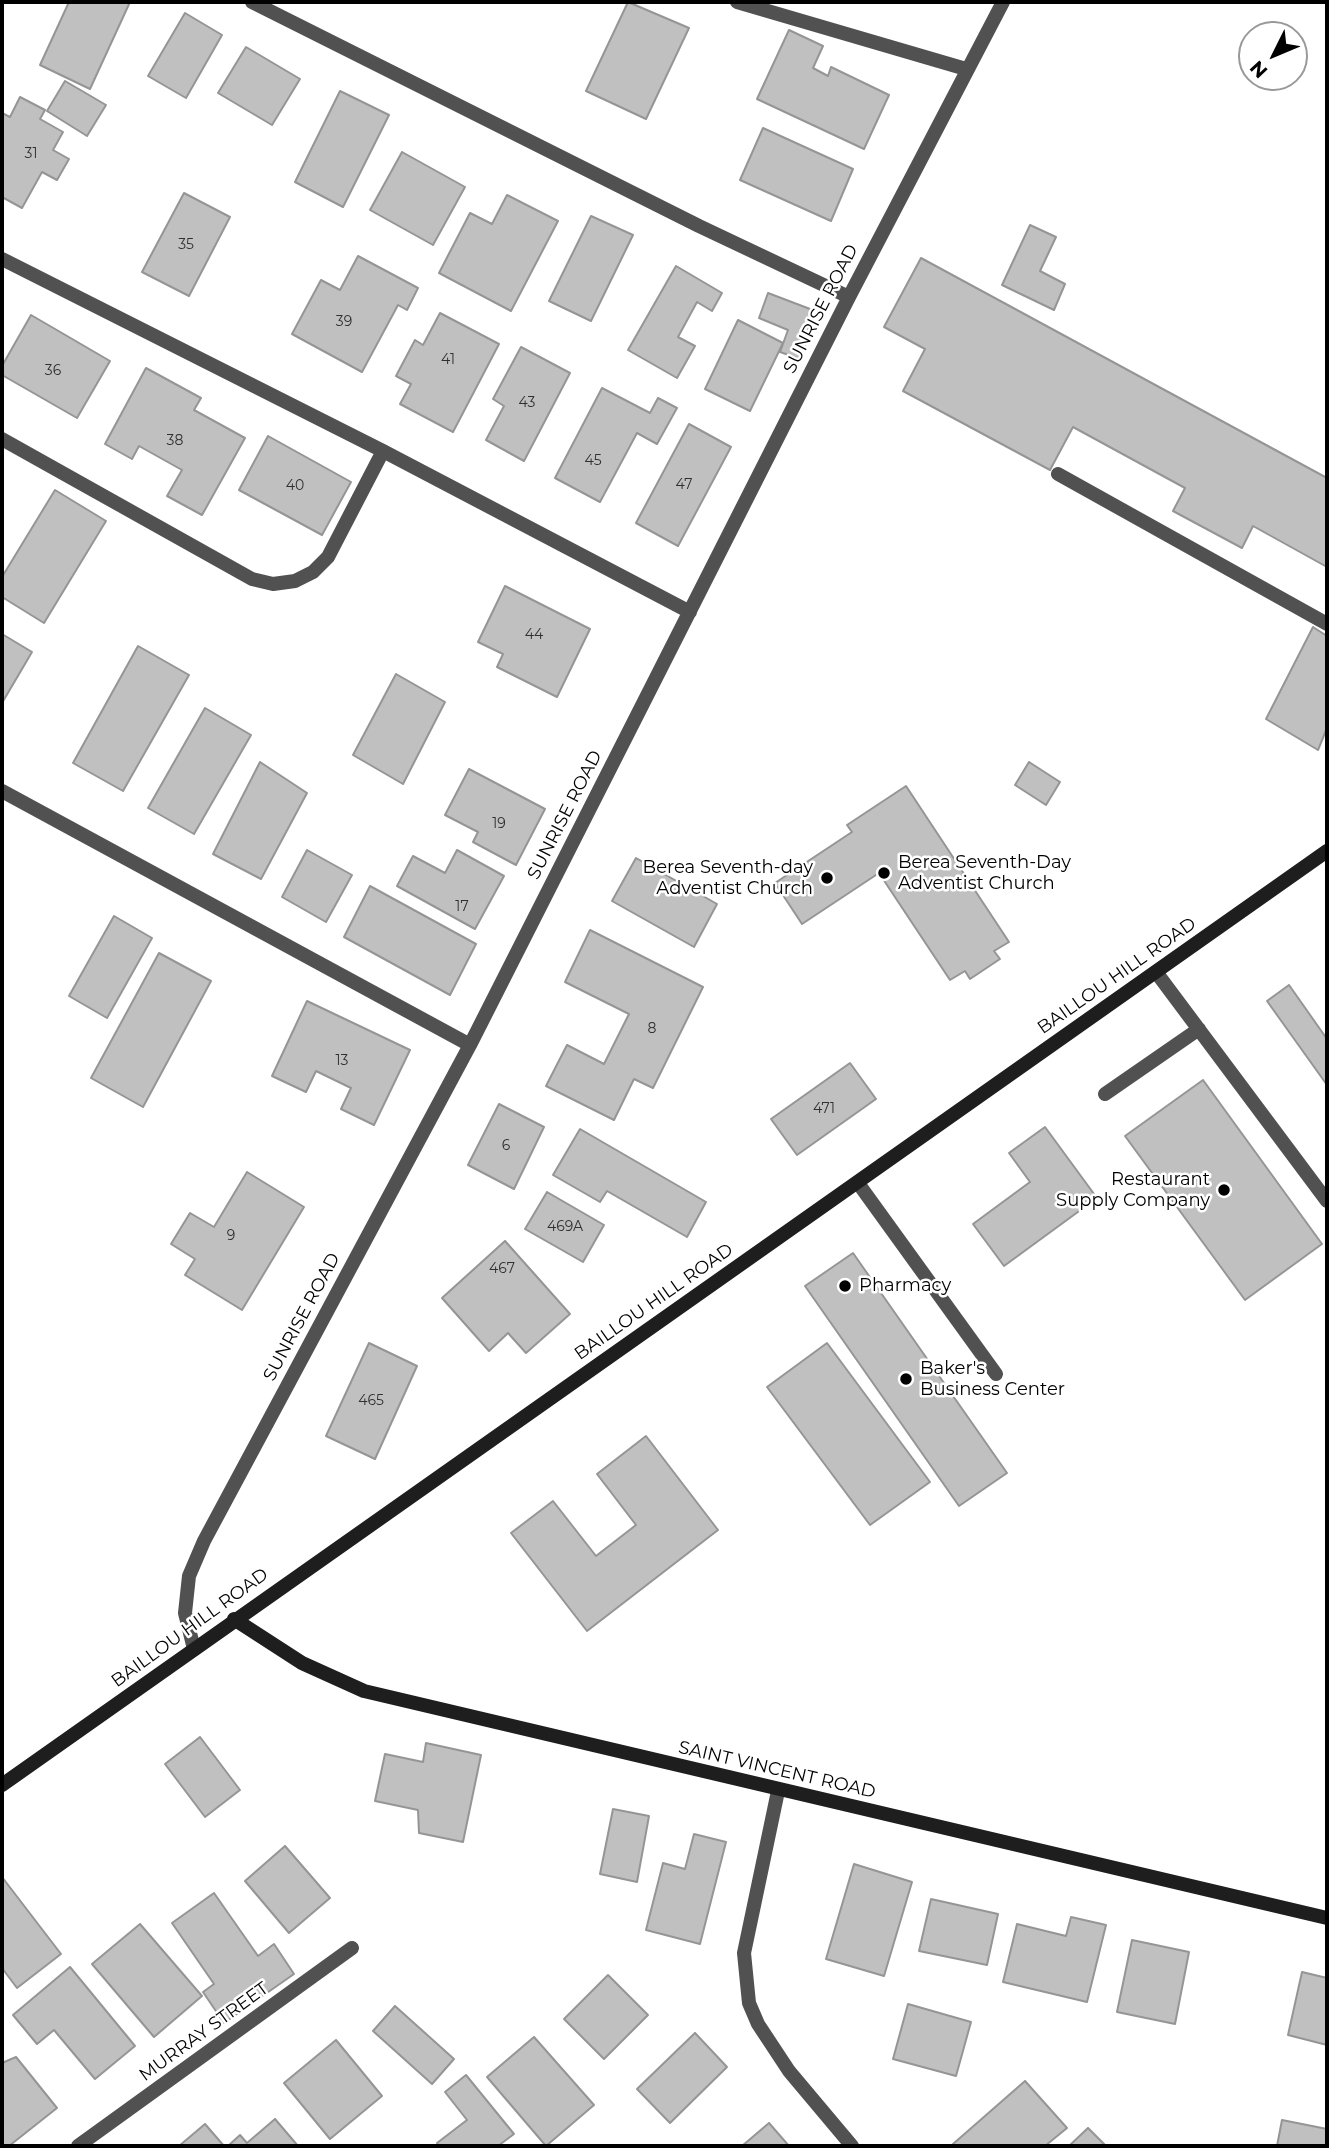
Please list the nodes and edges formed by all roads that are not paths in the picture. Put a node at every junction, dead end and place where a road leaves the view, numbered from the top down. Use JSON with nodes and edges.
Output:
{"nodes":[{"id":1,"x":251,"y":2,"type":"edge"},
{"id":2,"x":737,"y":2,"type":"edge"},
{"id":3,"x":1003,"y":2,"type":"edge"},
{"id":4,"x":966,"y":69,"type":"junction"},
{"id":5,"x":2,"y":259,"type":"edge"},
{"id":6,"x":849,"y":296,"type":"junction"},
{"id":7,"x":2,"y":439,"type":"edge"},
{"id":8,"x":383,"y":452,"type":"junction"},
{"id":9,"x":1058,"y":474,"type":"dead end"},
{"id":10,"x":690,"y":612,"type":"junction"},
{"id":11,"x":1327,"y":624,"type":"edge"},
{"id":12,"x":2,"y":791,"type":"edge"},
{"id":13,"x":1327,"y":851,"type":"edge"},
{"id":14,"x":1156,"y":972,"type":"junction"},
{"id":15,"x":1199,"y":1029,"type":"junction"},
{"id":16,"x":470,"y":1045,"type":"junction"},
{"id":17,"x":1105,"y":1094,"type":"dead end"},
{"id":18,"x":858,"y":1183,"type":"junction"},
{"id":19,"x":1327,"y":1201,"type":"edge"},
{"id":20,"x":996,"y":1374,"type":"dead end"},
{"id":21,"x":234,"y":1619,"type":"junction"},
{"id":22,"x":194,"y":1649,"type":"junction"},
{"id":23,"x":2,"y":1785,"type":"edge"},
{"id":24,"x":778,"y":1791,"type":"junction"},
{"id":25,"x":1327,"y":1918,"type":"edge"},
{"id":26,"x":352,"y":1948,"type":"dead end"},
{"id":27,"x":78,"y":2146,"type":"edge"},
{"id":28,"x":852,"y":2146,"type":"edge"}],
"edges":[{"from":1,"to":6,"type":"street"},
{"from":2,"to":4,"type":"street"},
{"from":3,"to":4,"type":"street","name":"SUNRISE ROAD"},
{"from":4,"to":6,"type":"street","name":"SUNRISE ROAD"},
{"from":5,"to":8,"type":"street"},
{"from":6,"to":10,"type":"street","name":"SUNRISE ROAD"},
{"from":7,"to":8,"type":"street"},
{"from":8,"to":10,"type":"street"},
{"from":9,"to":11,"type":"street"},
{"from":10,"to":16,"type":"street","name":"SUNRISE ROAD"},
{"from":12,"to":16,"type":"street"},
{"from":13,"to":14,"type":"main road","name":"BAILLOU HILL ROAD"},
{"from":14,"to":15,"type":"street"},
{"from":14,"to":18,"type":"main road","name":"BAILLOU HILL ROAD"},
{"from":15,"to":17,"type":"street"},
{"from":15,"to":19,"type":"street"},
{"from":16,"to":22,"type":"street","name":"SUNRISE ROAD"},
{"from":18,"to":20,"type":"street"},
{"from":18,"to":21,"type":"main road","name":"BAILLOU HILL ROAD"},
{"from":21,"to":22,"type":"main road","name":"BAILLOU HILL ROAD"},
{"from":21,"to":24,"type":"main road","name":"SAINT VINCENT ROAD"},
{"from":22,"to":23,"type":"main road","name":"BAILLOU HILL ROAD"},
{"from":24,"to":25,"type":"main road","name":"SAINT VINCENT ROAD"},
{"from":24,"to":28,"type":"street"},
{"from":26,"to":27,"type":"street","name":"MURRAY STREET"}]}
